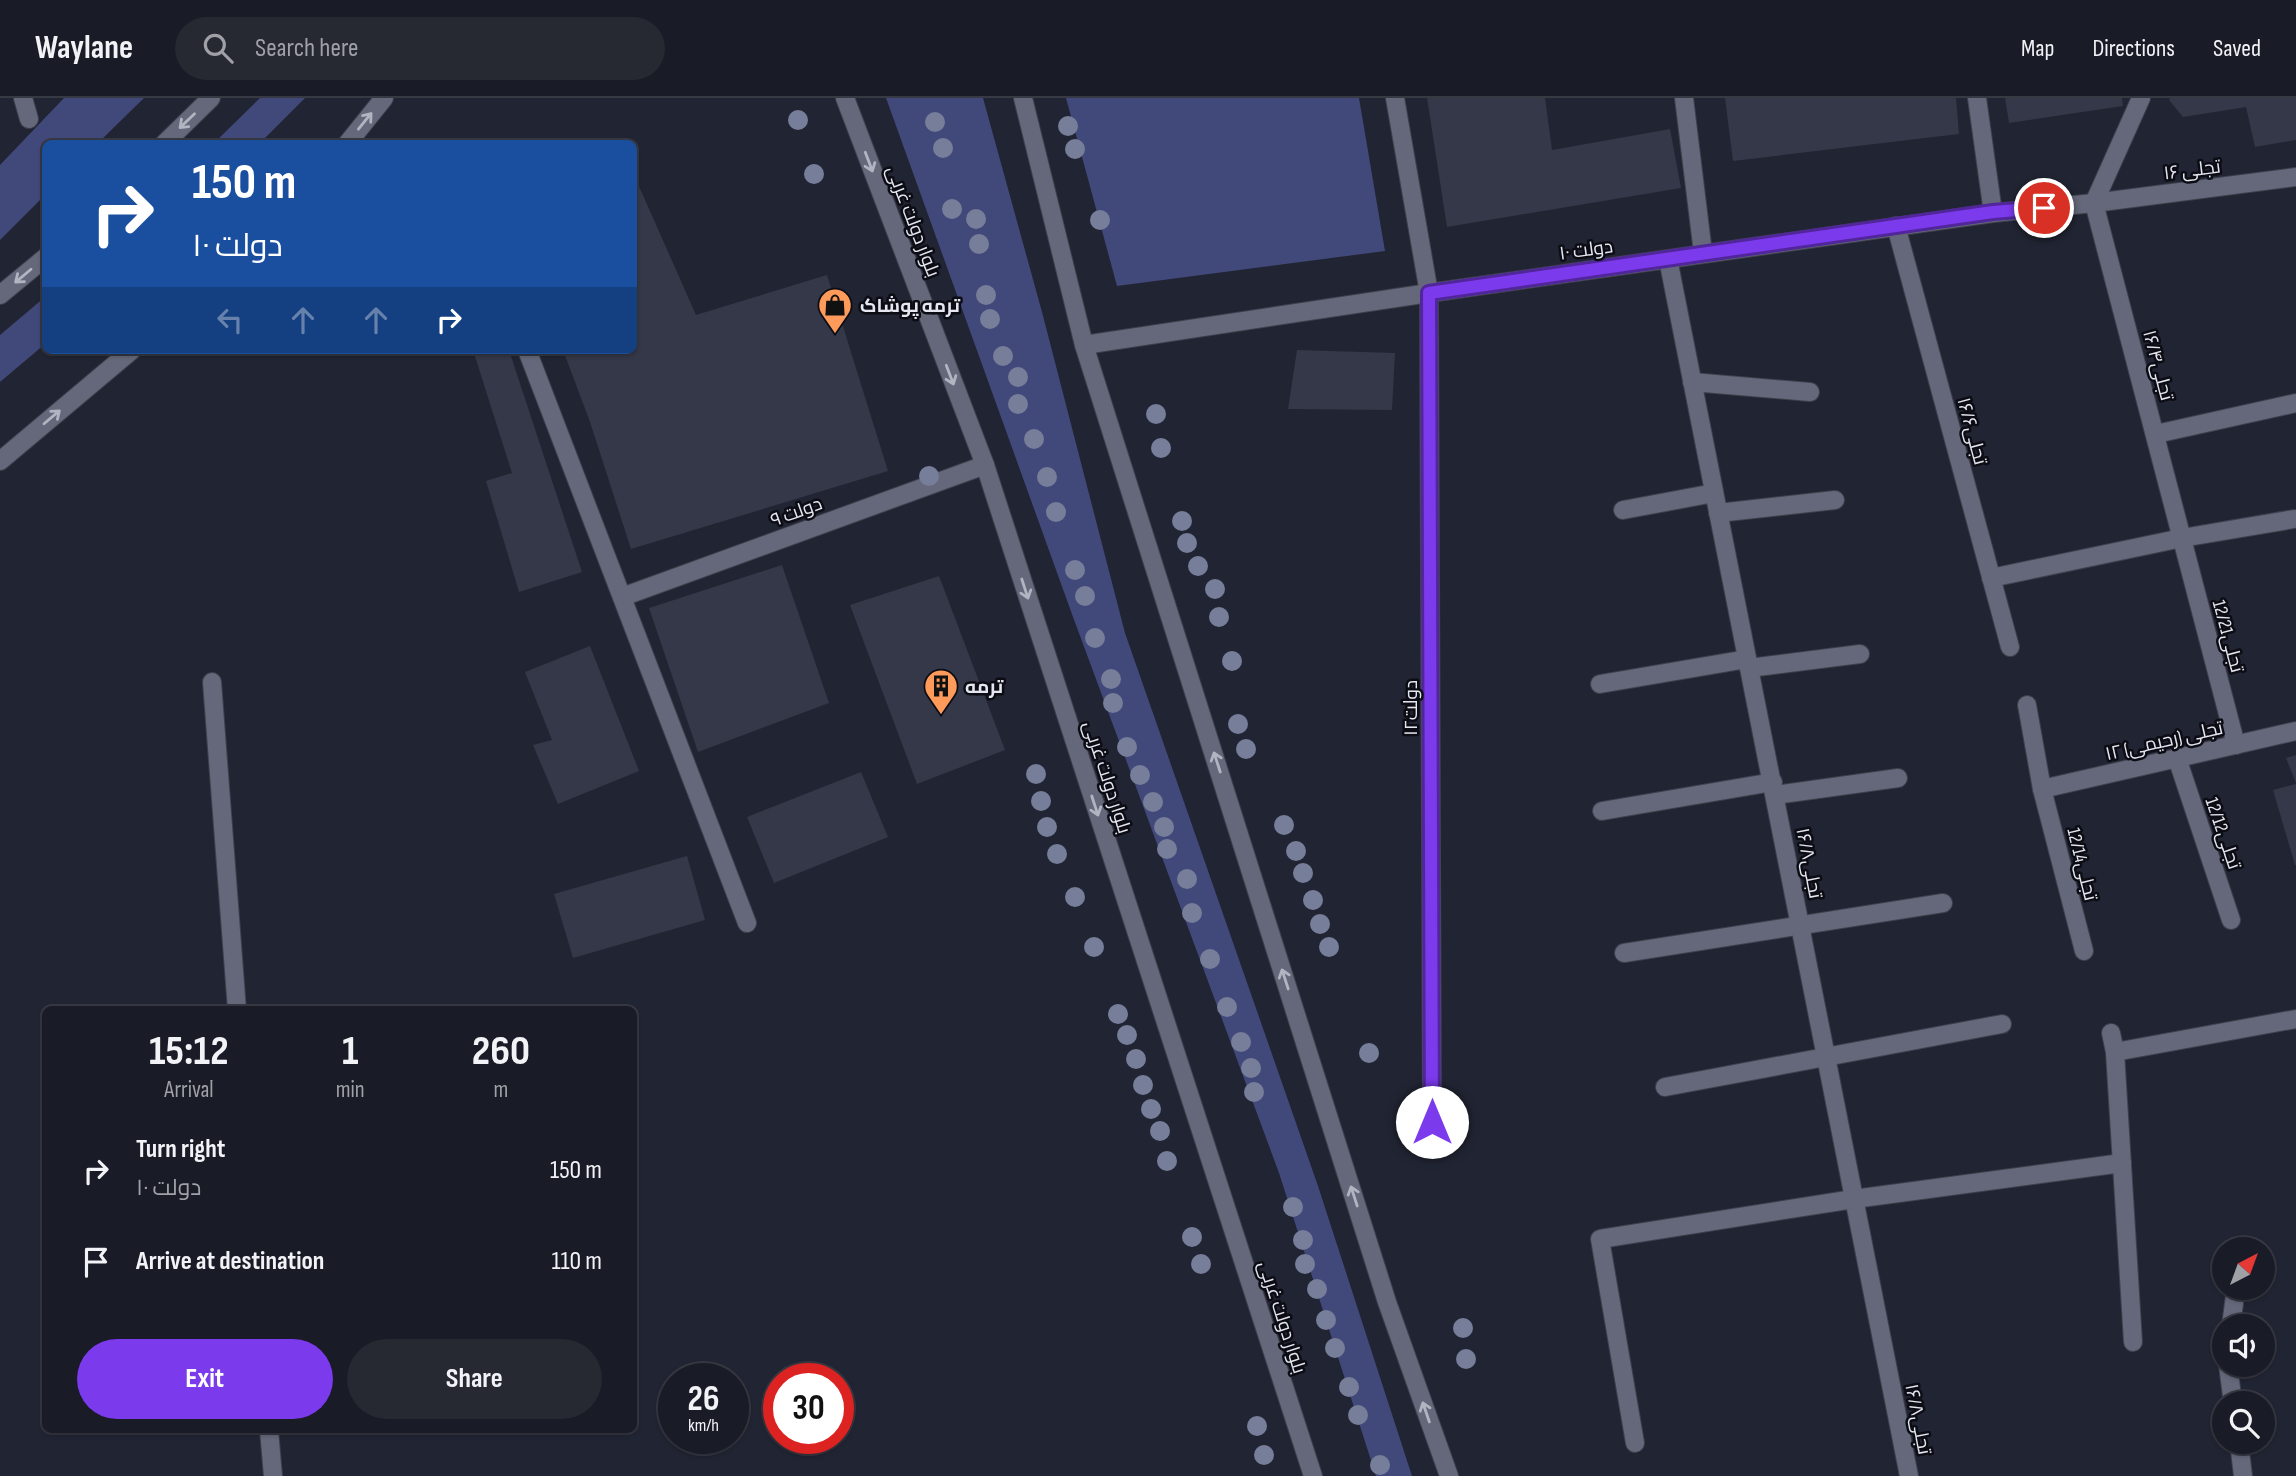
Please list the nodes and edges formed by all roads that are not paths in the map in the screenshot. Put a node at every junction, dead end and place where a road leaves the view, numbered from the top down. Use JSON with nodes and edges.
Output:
{"nodes":[{"id":1,"x":23,"y":98,"type":"edge"},
{"id":2,"x":211,"y":98,"type":"edge"},
{"id":3,"x":384,"y":98,"type":"edge"},
{"id":4,"x":845,"y":98,"type":"edge"},
{"id":5,"x":1023,"y":98,"type":"edge"},
{"id":6,"x":1395,"y":98,"type":"edge"},
{"id":7,"x":1684,"y":98,"type":"edge"},
{"id":8,"x":1976,"y":98,"type":"edge"},
{"id":9,"x":2141,"y":98,"type":"edge"},
{"id":10,"x":29,"y":119,"type":"dead end"},
{"id":11,"x":168,"y":140,"type":"edge"},
{"id":12,"x":349,"y":140,"type":"edge"},
{"id":13,"x":2296,"y":177,"type":"edge"},
{"id":14,"x":2094,"y":203,"type":"junction"},
{"id":15,"x":1993,"y":212,"type":"junction"},
{"id":16,"x":1896,"y":226,"type":"junction"},
{"id":17,"x":1703,"y":253,"type":"junction"},
{"id":18,"x":1668,"y":259,"type":"junction"},
{"id":19,"x":42,"y":260,"type":"edge"},
{"id":20,"x":1429,"y":293,"type":"junction"},
{"id":21,"x":0,"y":295,"type":"edge"},
{"id":22,"x":1084,"y":345,"type":"junction"},
{"id":23,"x":127,"y":354,"type":"edge"},
{"id":24,"x":529,"y":354,"type":"edge"},
{"id":25,"x":1692,"y":382,"type":"junction"},
{"id":26,"x":1810,"y":392,"type":"dead end"},
{"id":27,"x":2296,"y":403,"type":"edge"},
{"id":28,"x":2156,"y":434,"type":"junction"},
{"id":29,"x":0,"y":461,"type":"edge"},
{"id":30,"x":985,"y":466,"type":"junction"},
{"id":31,"x":1714,"y":493,"type":"junction"},
{"id":32,"x":1835,"y":500,"type":"dead end"},
{"id":33,"x":1623,"y":510,"type":"dead end"},
{"id":34,"x":1718,"y":513,"type":"junction"},
{"id":35,"x":2294,"y":519,"type":"dead end"},
{"id":36,"x":2182,"y":538,"type":"junction"},
{"id":37,"x":1991,"y":578,"type":"junction"},
{"id":38,"x":622,"y":597,"type":"junction"},
{"id":39,"x":2010,"y":647,"type":"dead end"},
{"id":40,"x":1860,"y":654,"type":"dead end"},
{"id":41,"x":1748,"y":664,"type":"junction"},
{"id":42,"x":212,"y":682,"type":"dead end"},
{"id":43,"x":1600,"y":684,"type":"dead end"},
{"id":44,"x":2027,"y":705,"type":"dead end"},
{"id":45,"x":2296,"y":731,"type":"edge"},
{"id":46,"x":2236,"y":745,"type":"junction"},
{"id":47,"x":2177,"y":758,"type":"junction"},
{"id":48,"x":1898,"y":778,"type":"dead end"},
{"id":49,"x":1774,"y":789,"type":"junction"},
{"id":50,"x":2042,"y":789,"type":"junction"},
{"id":51,"x":1602,"y":811,"type":"dead end"},
{"id":52,"x":1943,"y":903,"type":"dead end"},
{"id":53,"x":2231,"y":920,"type":"dead end"},
{"id":54,"x":747,"y":923,"type":"dead end"},
{"id":55,"x":1800,"y":925,"type":"junction"},
{"id":56,"x":2084,"y":951,"type":"dead end"},
{"id":57,"x":1624,"y":953,"type":"dead end"},
{"id":58,"x":237,"y":1006,"type":"edge"},
{"id":59,"x":2296,"y":1019,"type":"edge"},
{"id":60,"x":2002,"y":1024,"type":"dead end"},
{"id":61,"x":2111,"y":1033,"type":"dead end"},
{"id":62,"x":2115,"y":1052,"type":"junction"},
{"id":63,"x":1826,"y":1056,"type":"junction"},
{"id":64,"x":1665,"y":1087,"type":"dead end"},
{"id":65,"x":1432,"y":1122,"type":"dead end"},
{"id":66,"x":2122,"y":1163,"type":"junction"},
{"id":67,"x":1854,"y":1199,"type":"junction"},
{"id":68,"x":2133,"y":1342,"type":"dead end"},
{"id":69,"x":269,"y":1433,"type":"edge"},
{"id":70,"x":1635,"y":1443,"type":"dead end"},
{"id":71,"x":2240,"y":1454,"type":"edge"},
{"id":72,"x":273,"y":1476,"type":"edge"},
{"id":73,"x":1313,"y":1476,"type":"edge"},
{"id":74,"x":1449,"y":1476,"type":"edge"},
{"id":75,"x":1909,"y":1476,"type":"edge"},
{"id":76,"x":2243,"y":1476,"type":"edge"}],
"edges":[{"from":1,"to":10,"type":"street"},
{"from":2,"to":11,"type":"street","one_way":true},
{"from":12,"to":3,"type":"street","one_way":true},
{"from":4,"to":30,"type":"street","name":"بلوار دولت غربی","one_way":true},
{"from":5,"to":22,"type":"street"},
{"from":6,"to":20,"type":"street","name":"۱۲دولت"},
{"from":7,"to":17,"type":"street"},
{"from":8,"to":15,"type":"street"},
{"from":9,"to":14,"type":"street"},
{"from":13,"to":14,"type":"street","name":"۱۶ تجلی"},
{"from":14,"to":15,"type":"street","name":"۱۰ دولت"},
{"from":14,"to":28,"type":"street","name":"تجلی۱۶/۴"},
{"from":15,"to":16,"type":"street","name":"۱۰ دولت"},
{"from":16,"to":17,"type":"street","name":"۱۰ دولت"},
{"from":16,"to":37,"type":"street","name":"تجلی۱۶/۶"},
{"from":17,"to":18,"type":"street","name":"۱۰ دولت"},
{"from":18,"to":20,"type":"street","name":"۱۰ دولت"},
{"from":18,"to":25,"type":"street","name":"تجلی۱۶/۸"},
{"from":19,"to":21,"type":"street","one_way":true},
{"from":20,"to":22,"type":"street","name":"۱۰ دولت"},
{"from":20,"to":65,"type":"street","name":"۱۲دولت"},
{"from":74,"to":22,"type":"street","one_way":true},
{"from":29,"to":23,"type":"street","one_way":true},
{"from":24,"to":38,"type":"street"},
{"from":25,"to":26,"type":"street"},
{"from":25,"to":31,"type":"street","name":"تجلی۱۶/۸"},
{"from":27,"to":28,"type":"street"},
{"from":28,"to":36,"type":"street","name":"تجلی۱۶/۴"},
{"from":30,"to":38,"type":"street","name":"۹ دولت"},
{"from":30,"to":73,"type":"street","name":"بلوار دولت غربی","one_way":true},
{"from":31,"to":33,"type":"street"},
{"from":31,"to":34,"type":"street","name":"تجلی۱۶/۸"},
{"from":32,"to":34,"type":"street"},
{"from":34,"to":41,"type":"street","name":"تجلی۱۶/۸"},
{"from":35,"to":36,"type":"street"},
{"from":36,"to":37,"type":"street"},
{"from":36,"to":46,"type":"street","name":"تجلی12/21"},
{"from":37,"to":39,"type":"street","name":"تجلی۱۶/۶"},
{"from":38,"to":54,"type":"street"},
{"from":40,"to":41,"type":"street"},
{"from":41,"to":43,"type":"street"},
{"from":41,"to":49,"type":"street","name":"تجلی۱۶/۸"},
{"from":42,"to":58,"type":"street"},
{"from":44,"to":50,"type":"street","name":"تجلی12/14"},
{"from":45,"to":46,"type":"street","name":"۱۲ تجلی (رحیمی)"},
{"from":46,"to":47,"type":"street","name":"۱۲ تجلی (رحیمی)"},
{"from":47,"to":50,"type":"street","name":"۱۲ تجلی (رحیمی)"},
{"from":47,"to":53,"type":"street","name":"تجلی12/12"},
{"from":48,"to":49,"type":"street"},
{"from":49,"to":51,"type":"street"},
{"from":49,"to":55,"type":"street","name":"تجلی۱۶/۸"},
{"from":50,"to":56,"type":"street","name":"تجلی12/14"},
{"from":52,"to":55,"type":"street"},
{"from":55,"to":57,"type":"street"},
{"from":55,"to":63,"type":"street","name":"تجلی۱۶/۸"},
{"from":59,"to":62,"type":"street"},
{"from":60,"to":63,"type":"street"},
{"from":61,"to":62,"type":"street"},
{"from":62,"to":66,"type":"street"},
{"from":63,"to":64,"type":"street"},
{"from":63,"to":67,"type":"street","name":"تجلی۱۶/۸"},
{"from":66,"to":67,"type":"street"},
{"from":66,"to":68,"type":"street"},
{"from":67,"to":70,"type":"street"},
{"from":67,"to":75,"type":"street","name":"تجلی۱۶/۸"},
{"from":69,"to":72,"type":"street"},
{"from":71,"to":76,"type":"street"}]}
